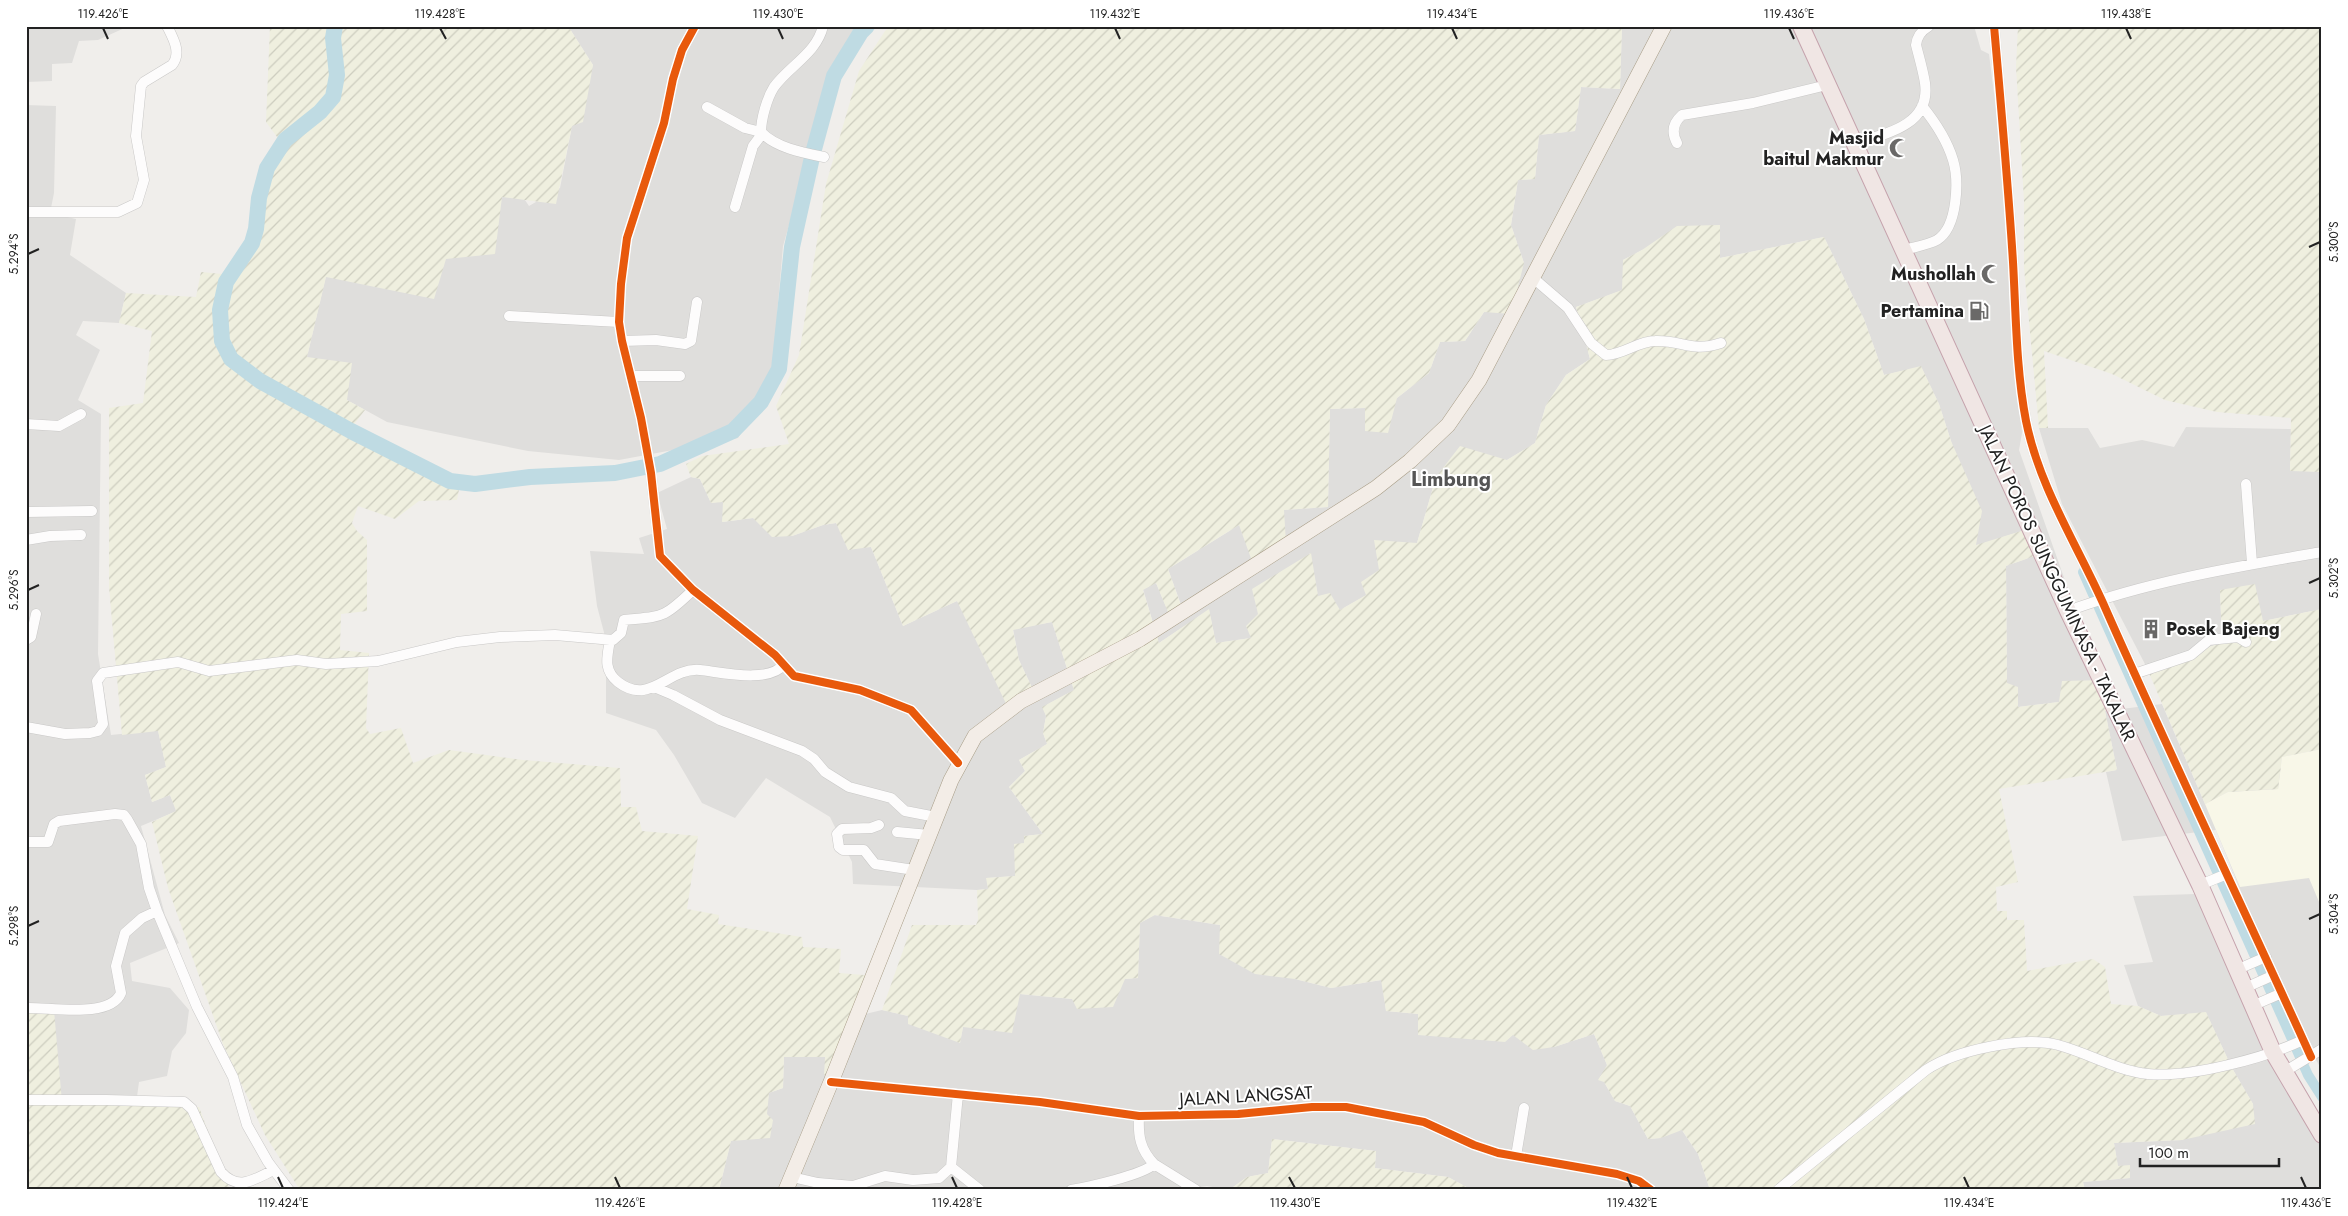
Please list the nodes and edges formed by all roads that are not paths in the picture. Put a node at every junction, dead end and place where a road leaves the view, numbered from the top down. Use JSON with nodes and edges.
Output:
{"nodes":[{"id":1,"x":167,"y":26,"type":"edge"},
{"id":2,"x":695,"y":26,"type":"edge"},
{"id":3,"x":823,"y":26,"type":"edge"},
{"id":4,"x":1664,"y":26,"type":"edge"},
{"id":5,"x":1801,"y":26,"type":"edge"},
{"id":6,"x":1929,"y":26,"type":"edge"},
{"id":7,"x":1994,"y":26,"type":"edge"},
{"id":8,"x":1828,"y":85,"type":"junction"},
{"id":9,"x":1922,"y":106,"type":"junction"},
{"id":10,"x":707,"y":107,"type":"dead end"},
{"id":11,"x":761,"y":133,"type":"junction"},
{"id":12,"x":1678,"y":143,"type":"dead end"},
{"id":13,"x":1854,"y":143,"type":"junction"},
{"id":14,"x":822,"y":157,"type":"dead end"},
{"id":15,"x":735,"y":207,"type":"dead end"},
{"id":16,"x":26,"y":212,"type":"edge"},
{"id":17,"x":1904,"y":250,"type":"junction"},
{"id":18,"x":1532,"y":277,"type":"junction"},
{"id":19,"x":697,"y":302,"type":"dead end"},
{"id":20,"x":508,"y":316,"type":"dead end"},
{"id":21,"x":619,"y":322,"type":"junction"},
{"id":22,"x":622,"y":341,"type":"junction"},
{"id":23,"x":1722,"y":343,"type":"dead end"},
{"id":24,"x":631,"y":376,"type":"junction"},
{"id":25,"x":680,"y":376,"type":"dead end"},
{"id":26,"x":82,"y":414,"type":"dead end"},
{"id":27,"x":26,"y":424,"type":"edge"},
{"id":28,"x":2246,"y":484,"type":"dead end"},
{"id":29,"x":92,"y":511,"type":"dead end"},
{"id":30,"x":26,"y":512,"type":"edge"},
{"id":31,"x":81,"y":535,"type":"dead end"},
{"id":32,"x":26,"y":540,"type":"edge"},
{"id":33,"x":2322,"y":552,"type":"edge"},
{"id":34,"x":2252,"y":563,"type":"junction"},
{"id":35,"x":693,"y":590,"type":"junction"},
{"id":36,"x":2098,"y":599,"type":"junction"},
{"id":37,"x":2075,"y":608,"type":"junction"},
{"id":38,"x":36,"y":614,"type":"dead end"},
{"id":39,"x":26,"y":640,"type":"edge"},
{"id":40,"x":610,"y":640,"type":"junction"},
{"id":41,"x":2246,"y":642,"type":"dead end"},
{"id":42,"x":784,"y":664,"type":"junction"},
{"id":43,"x":2134,"y":674,"type":"junction"},
{"id":44,"x":654,"y":687,"type":"junction"},
{"id":45,"x":26,"y":727,"type":"edge"},
{"id":46,"x":958,"y":763,"type":"junction"},
{"id":47,"x":936,"y":817,"type":"junction"},
{"id":48,"x":879,"y":825,"type":"dead end"},
{"id":49,"x":897,"y":832,"type":"dead end"},
{"id":50,"x":929,"y":835,"type":"junction"},
{"id":51,"x":26,"y":842,"type":"edge"},
{"id":52,"x":914,"y":870,"type":"junction"},
{"id":53,"x":2226,"y":875,"type":"junction"},
{"id":54,"x":2204,"y":884,"type":"junction"},
{"id":55,"x":157,"y":911,"type":"junction"},
{"id":56,"x":2264,"y":958,"type":"junction"},
{"id":57,"x":2241,"y":969,"type":"junction"},
{"id":58,"x":2272,"y":976,"type":"junction"},
{"id":59,"x":2250,"y":986,"type":"junction"},
{"id":60,"x":2281,"y":994,"type":"junction"},
{"id":61,"x":2258,"y":1003,"type":"junction"},
{"id":62,"x":26,"y":1008,"type":"edge"},
{"id":63,"x":2301,"y":1042,"type":"junction"},
{"id":64,"x":2322,"y":1049,"type":"edge"},
{"id":65,"x":2279,"y":1050,"type":"junction"},
{"id":66,"x":2310,"y":1058,"type":"junction"},
{"id":67,"x":2287,"y":1070,"type":"junction"},
{"id":68,"x":832,"y":1082,"type":"junction"},
{"id":69,"x":958,"y":1094,"type":"junction"},
{"id":70,"x":26,"y":1100,"type":"edge"},
{"id":71,"x":1524,"y":1108,"type":"dead end"},
{"id":72,"x":1139,"y":1116,"type":"junction"},
{"id":73,"x":2322,"y":1135,"type":"edge"},
{"id":74,"x":1516,"y":1156,"type":"junction"},
{"id":75,"x":1154,"y":1164,"type":"junction"},
{"id":76,"x":951,"y":1167,"type":"junction"},
{"id":77,"x":274,"y":1170,"type":"junction"},
{"id":78,"x":789,"y":1183,"type":"edge"},
{"id":79,"x":289,"y":1190,"type":"edge"},
{"id":80,"x":980,"y":1190,"type":"edge"},
{"id":81,"x":1071,"y":1190,"type":"edge"},
{"id":82,"x":1196,"y":1190,"type":"edge"},
{"id":83,"x":1651,"y":1190,"type":"edge"},
{"id":84,"x":1778,"y":1190,"type":"edge"}],
"edges":[{"from":1,"to":16,"type":"street"},
{"from":2,"to":21,"type":"street"},
{"from":3,"to":11,"type":"street"},
{"from":4,"to":18,"type":"main road"},
{"from":5,"to":8,"type":"highway","name":"JALAN POROS SUNGGUMINASA - TAKALAR"},
{"from":6,"to":9,"type":"street"},
{"from":7,"to":36,"type":"street"},
{"from":8,"to":12,"type":"street"},
{"from":8,"to":13,"type":"highway","name":"JALAN POROS SUNGGUMINASA - TAKALAR"},
{"from":9,"to":13,"type":"street"},
{"from":9,"to":17,"type":"street"},
{"from":10,"to":11,"type":"street"},
{"from":11,"to":14,"type":"street"},
{"from":11,"to":15,"type":"street"},
{"from":13,"to":17,"type":"highway","name":"JALAN POROS SUNGGUMINASA - TAKALAR"},
{"from":17,"to":37,"type":"highway","name":"JALAN POROS SUNGGUMINASA - TAKALAR"},
{"from":18,"to":23,"type":"street"},
{"from":18,"to":46,"type":"main road"},
{"from":19,"to":22,"type":"street"},
{"from":20,"to":21,"type":"street"},
{"from":21,"to":22,"type":"street"},
{"from":22,"to":24,"type":"street"},
{"from":24,"to":25,"type":"street"},
{"from":24,"to":35,"type":"street"},
{"from":26,"to":27,"type":"street"},
{"from":28,"to":34,"type":"street"},
{"from":29,"to":30,"type":"street"},
{"from":31,"to":32,"type":"street"},
{"from":33,"to":34,"type":"street"},
{"from":34,"to":36,"type":"street"},
{"from":35,"to":40,"type":"street"},
{"from":35,"to":42,"type":"street"},
{"from":36,"to":37,"type":"street"},
{"from":36,"to":43,"type":"street"},
{"from":37,"to":54,"type":"highway","name":"JALAN POROS SUNGGUMINASA - TAKALAR"},
{"from":38,"to":39,"type":"street"},
{"from":40,"to":44,"type":"street"},
{"from":40,"to":45,"type":"street"},
{"from":41,"to":43,"type":"street"},
{"from":42,"to":44,"type":"street"},
{"from":42,"to":46,"type":"street"},
{"from":43,"to":53,"type":"street"},
{"from":44,"to":47,"type":"street"},
{"from":46,"to":47,"type":"main road"},
{"from":47,"to":50,"type":"main road"},
{"from":48,"to":52,"type":"street"},
{"from":49,"to":50,"type":"street"},
{"from":50,"to":52,"type":"main road"},
{"from":51,"to":55,"type":"street"},
{"from":52,"to":68,"type":"main road"},
{"from":53,"to":54,"type":"street"},
{"from":53,"to":56,"type":"street"},
{"from":54,"to":57,"type":"highway","name":"JALAN POROS SUNGGUMINASA - TAKALAR"},
{"from":55,"to":62,"type":"street"},
{"from":55,"to":77,"type":"street"},
{"from":56,"to":57,"type":"street"},
{"from":56,"to":58,"type":"street"},
{"from":57,"to":59,"type":"highway","name":"JALAN POROS SUNGGUMINASA - TAKALAR"},
{"from":58,"to":59,"type":"street"},
{"from":58,"to":60,"type":"street"},
{"from":59,"to":61,"type":"highway","name":"JALAN POROS SUNGGUMINASA - TAKALAR"},
{"from":60,"to":61,"type":"street"},
{"from":60,"to":63,"type":"street"},
{"from":61,"to":65,"type":"highway","name":"JALAN POROS SUNGGUMINASA - TAKALAR"},
{"from":63,"to":65,"type":"street"},
{"from":63,"to":66,"type":"street"},
{"from":64,"to":66,"type":"street"},
{"from":65,"to":67,"type":"highway","name":"JALAN POROS SUNGGUMINASA - TAKALAR"},
{"from":65,"to":84,"type":"street"},
{"from":66,"to":67,"type":"street"},
{"from":67,"to":73,"type":"highway","name":"JALAN POROS SUNGGUMINASA - TAKALAR"},
{"from":68,"to":69,"type":"street","name":"JALAN LANGSAT"},
{"from":68,"to":78,"type":"main road"},
{"from":69,"to":72,"type":"street","name":"JALAN LANGSAT"},
{"from":69,"to":76,"type":"street"},
{"from":70,"to":77,"type":"street"},
{"from":71,"to":74,"type":"street"},
{"from":72,"to":74,"type":"street","name":"JALAN LANGSAT"},
{"from":72,"to":75,"type":"street"},
{"from":74,"to":83,"type":"street","name":"JALAN LANGSAT"},
{"from":75,"to":81,"type":"street"},
{"from":75,"to":82,"type":"street"},
{"from":76,"to":78,"type":"street"},
{"from":76,"to":80,"type":"street"},
{"from":77,"to":79,"type":"street"}]}
